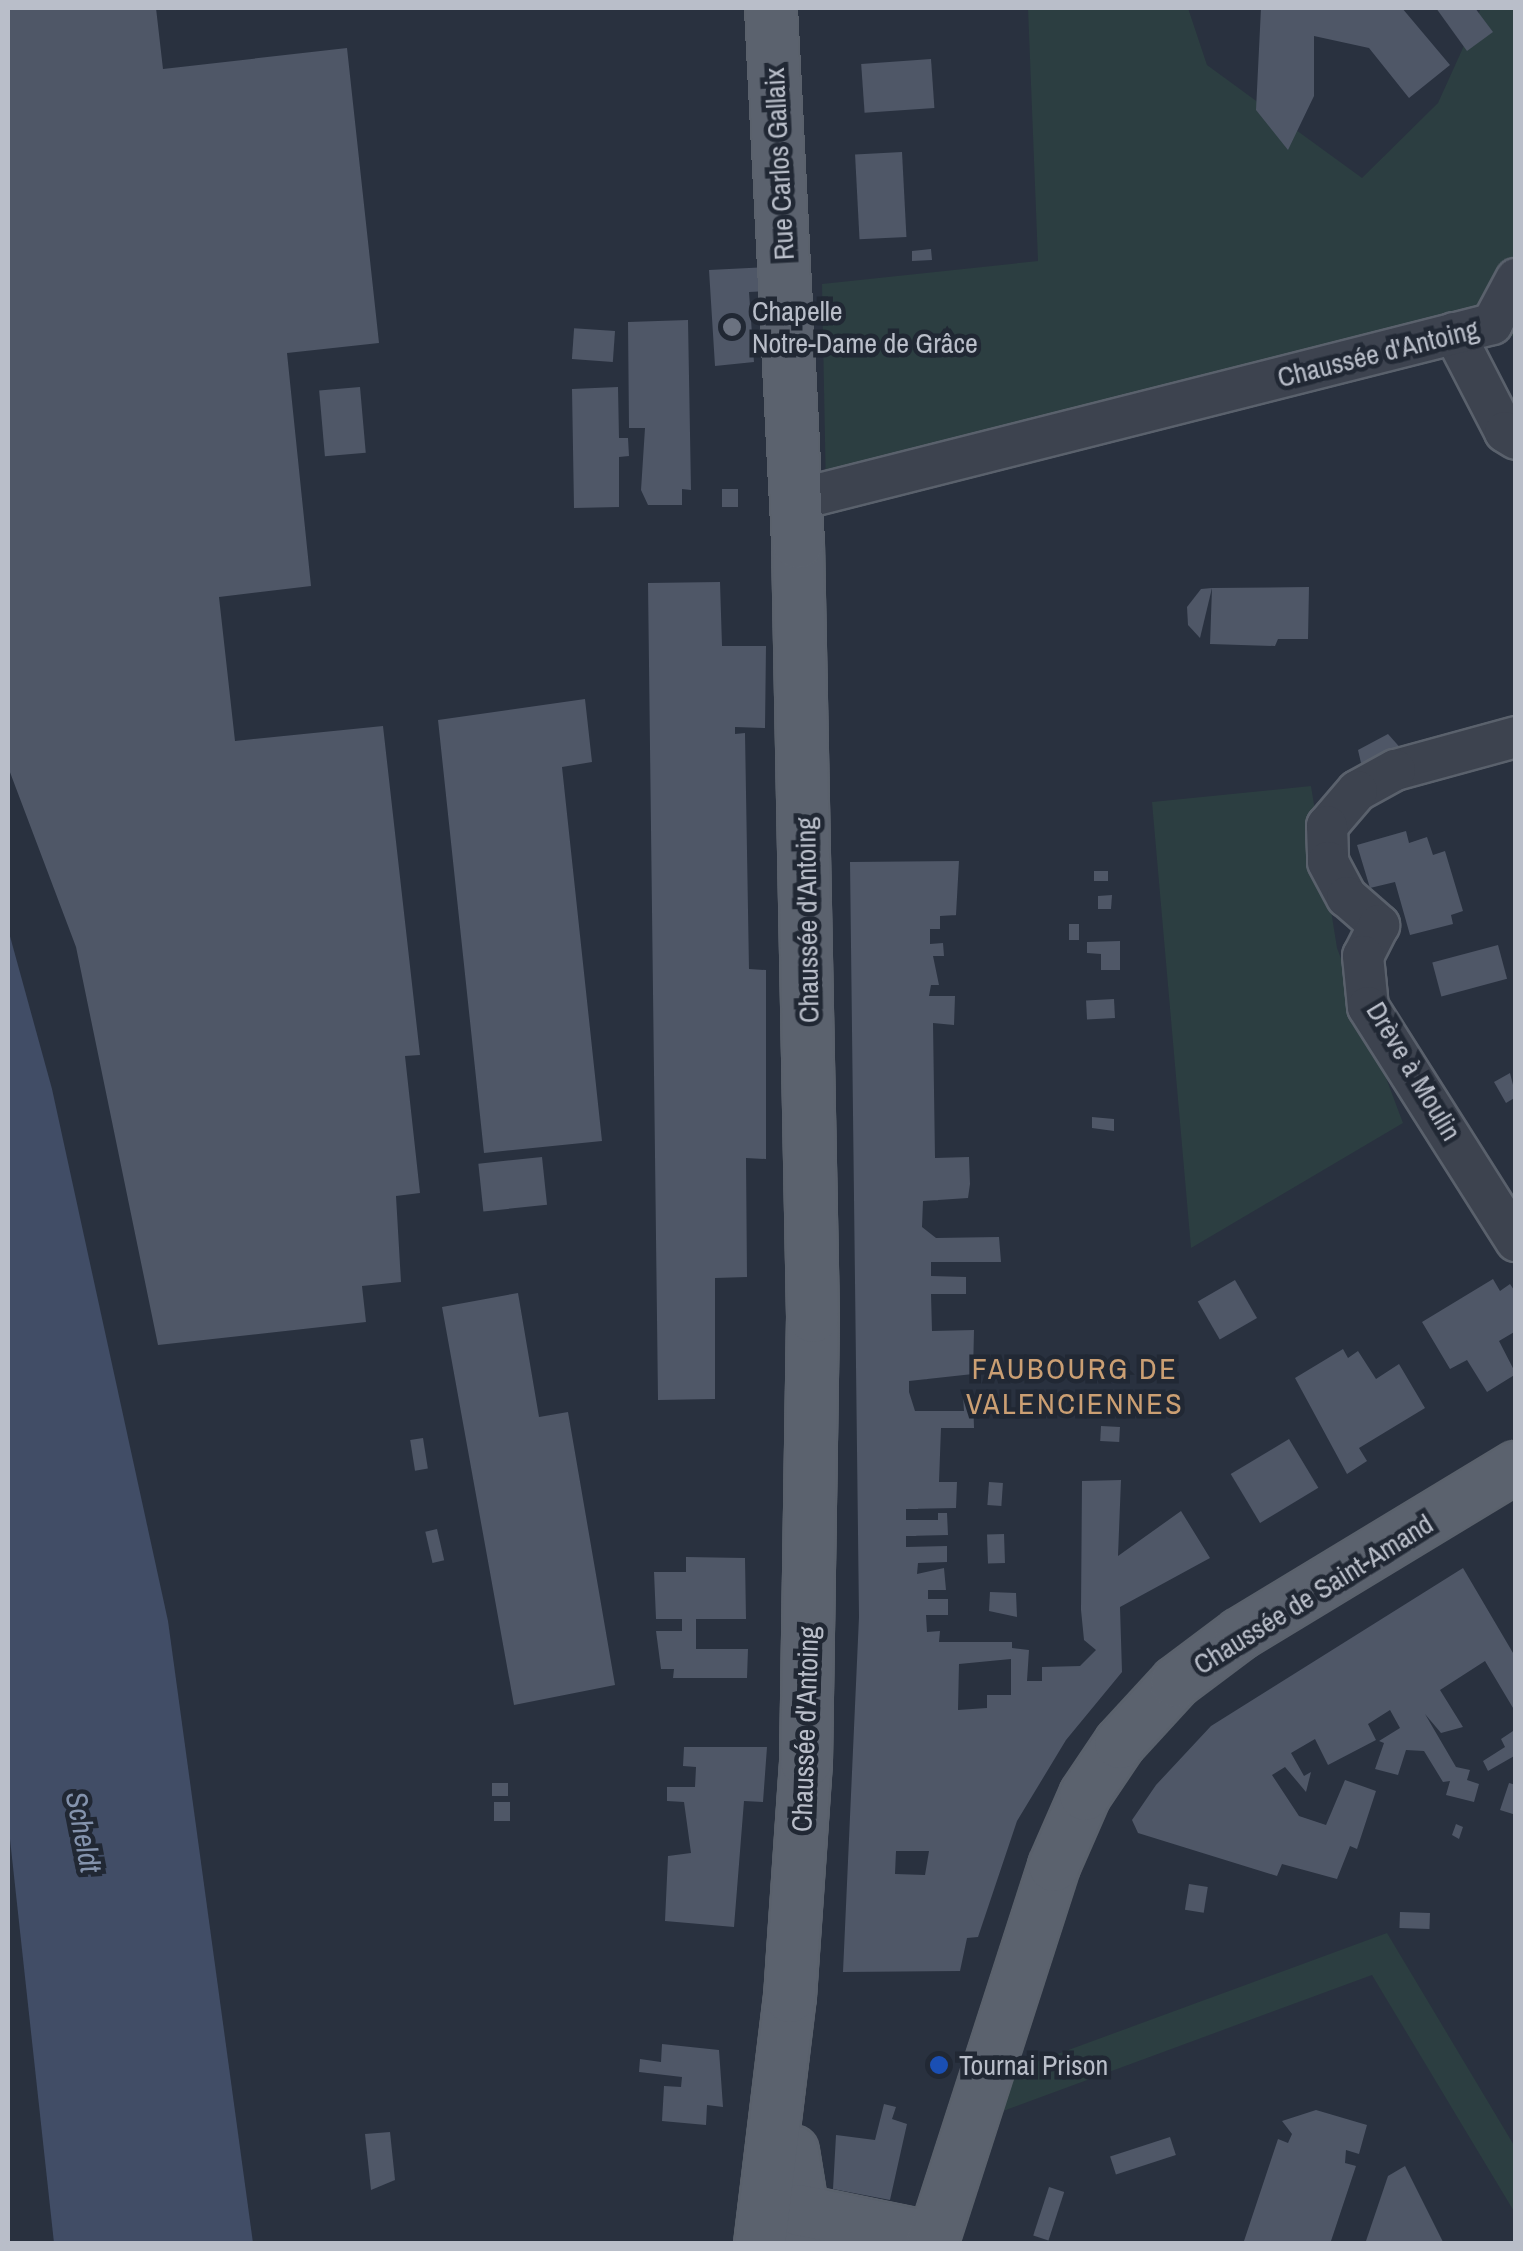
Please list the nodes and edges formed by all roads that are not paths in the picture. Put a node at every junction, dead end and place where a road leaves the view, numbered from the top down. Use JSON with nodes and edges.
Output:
{"nodes":[{"id":1,"x":771,"y":8,"type":"edge"},
{"id":2,"x":1516,"y":280,"type":"edge"},
{"id":3,"x":1487,"y":325,"type":"edge"},
{"id":4,"x":1516,"y":438,"type":"edge"},
{"id":5,"x":796,"y":500,"type":"junction"},
{"id":6,"x":1516,"y":738,"type":"edge"},
{"id":7,"x":1516,"y":1241,"type":"edge"},
{"id":8,"x":1516,"y":1467,"type":"edge"},
{"id":9,"x":784,"y":2056,"type":"junction"},
{"id":10,"x":803,"y":2227,"type":"edge"},
{"id":11,"x":914,"y":2240,"type":"edge"},
{"id":12,"x":760,"y":2244,"type":"edge"}],
"edges":[{"from":1,"to":5,"type":"main road","name":"Rue Carlos Gallaix"},
{"from":2,"to":3,"type":"street","name":"Chaussée d'Antoing"},
{"from":3,"to":4,"type":"street"},
{"from":3,"to":5,"type":"street","name":"Chaussée d'Antoing"},
{"from":5,"to":9,"type":"main road","name":"Chaussée d'Antoing"},
{"from":6,"to":7,"type":"street","name":"Drève à Moulin"},
{"from":8,"to":11,"type":"main road","name":"Chaussée de Saint-Amand"},
{"from":9,"to":10,"type":"main road"},
{"from":9,"to":12,"type":"main road"},
{"from":10,"to":11,"type":"main road"}]}
